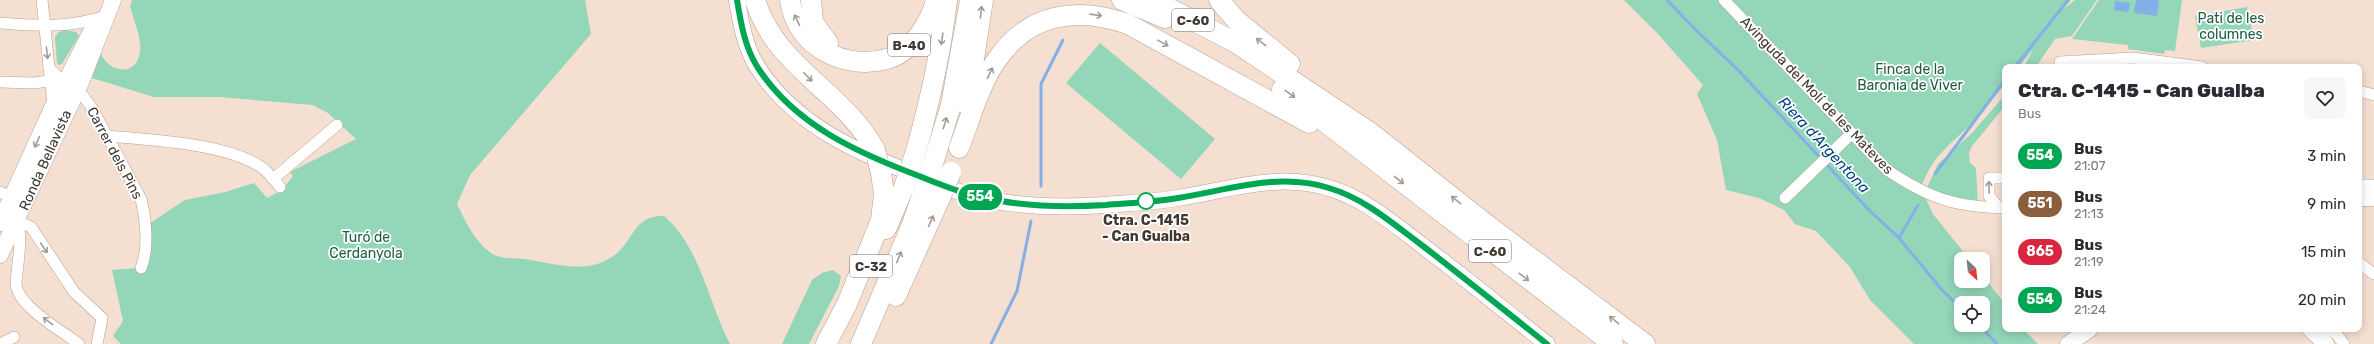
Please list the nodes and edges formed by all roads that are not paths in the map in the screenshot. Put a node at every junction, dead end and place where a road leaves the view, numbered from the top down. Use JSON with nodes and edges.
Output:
{"nodes":[{"id":1,"x":42,"y":0,"type":"edge"},
{"id":2,"x":113,"y":0,"type":"edge"},
{"id":3,"x":738,"y":0,"type":"edge"},
{"id":4,"x":755,"y":0,"type":"edge"},
{"id":5,"x":760,"y":0,"type":"edge"},
{"id":6,"x":790,"y":0,"type":"edge"},
{"id":7,"x":811,"y":0,"type":"edge"},
{"id":8,"x":936,"y":0,"type":"edge"},
{"id":9,"x":947,"y":0,"type":"edge"},
{"id":10,"x":970,"y":0,"type":"edge"},
{"id":11,"x":982,"y":0,"type":"edge"},
{"id":12,"x":1122,"y":0,"type":"edge"},
{"id":13,"x":1153,"y":0,"type":"edge"},
{"id":14,"x":1219,"y":0,"type":"edge"},
{"id":15,"x":1724,"y":0,"type":"edge"},
{"id":16,"x":106,"y":16,"type":"junction"},
{"id":17,"x":0,"y":23,"type":"edge"},
{"id":18,"x":70,"y":23,"type":"junction"},
{"id":19,"x":44,"y":26,"type":"junction"},
{"id":20,"x":86,"y":38,"type":"junction"},
{"id":21,"x":782,"y":48,"type":"junction"},
{"id":22,"x":861,"y":61,"type":"junction"},
{"id":23,"x":2060,"y":62,"type":"dead end"},
{"id":24,"x":88,"y":64,"type":"junction"},
{"id":25,"x":2179,"y":64,"type":"edge"},
{"id":26,"x":0,"y":82,"type":"edge"},
{"id":27,"x":64,"y":83,"type":"junction"},
{"id":28,"x":2362,"y":92,"type":"edge"},
{"id":29,"x":2374,"y":94,"type":"edge"},
{"id":30,"x":336,"y":125,"type":"dead end"},
{"id":31,"x":1370,"y":133,"type":"junction"},
{"id":32,"x":1851,"y":134,"type":"junction"},
{"id":33,"x":107,"y":136,"type":"junction"},
{"id":34,"x":959,"y":148,"type":"junction"},
{"id":35,"x":925,"y":156,"type":"junction"},
{"id":36,"x":1368,"y":156,"type":"junction"},
{"id":37,"x":2002,"y":178,"type":"edge"},
{"id":38,"x":2362,"y":185,"type":"edge"},
{"id":39,"x":932,"y":193,"type":"junction"},
{"id":40,"x":1789,"y":194,"type":"dead end"},
{"id":41,"x":6,"y":195,"type":"edge"},
{"id":42,"x":2369,"y":198,"type":"edge"},
{"id":43,"x":2002,"y":208,"type":"edge"},
{"id":44,"x":18,"y":221,"type":"junction"},
{"id":45,"x":0,"y":223,"type":"edge"},
{"id":46,"x":0,"y":255,"type":"edge"},
{"id":47,"x":2362,"y":265,"type":"edge"},
{"id":48,"x":141,"y":268,"type":"dead end"},
{"id":49,"x":2374,"y":274,"type":"edge"},
{"id":50,"x":2086,"y":332,"type":"edge"},
{"id":51,"x":2330,"y":334,"type":"edge"},
{"id":52,"x":14,"y":337,"type":"dead end"},
{"id":53,"x":1,"y":344,"type":"edge"},
{"id":54,"x":79,"y":344,"type":"edge"},
{"id":55,"x":97,"y":344,"type":"edge"},
{"id":56,"x":826,"y":344,"type":"edge"},
{"id":57,"x":835,"y":344,"type":"edge"},
{"id":58,"x":861,"y":344,"type":"edge"},
{"id":59,"x":872,"y":344,"type":"edge"},
{"id":60,"x":1547,"y":344,"type":"edge"},
{"id":61,"x":1613,"y":344,"type":"edge"},
{"id":62,"x":1645,"y":344,"type":"edge"},
{"id":63,"x":2068,"y":344,"type":"edge"},
{"id":64,"x":2344,"y":344,"type":"edge"}],
"edges":[{"from":1,"to":19,"type":"street"},
{"from":2,"to":16,"type":"street","name":"Ronda Bellavista"},
{"from":3,"to":60,"type":"street"},
{"from":4,"to":21,"type":"highway"},
{"from":5,"to":21,"type":"highway"},
{"from":22,"to":6,"type":"highway","one_way":true},
{"from":7,"to":22,"type":"highway"},
{"from":8,"to":22,"type":"highway","number":"B-40"},
{"from":9,"to":35,"type":"highway","one_way":true},
{"from":35,"to":10,"type":"highway","one_way":true},
{"from":34,"to":11,"type":"highway","one_way":true},
{"from":12,"to":36,"type":"highway","number":"C-60","one_way":true},
{"from":13,"to":31,"type":"highway","number":"C-60"},
{"from":31,"to":14,"type":"highway","one_way":true},
{"from":15,"to":32,"type":"street","name":"Avinguda del Molí de les Mateves"},
{"from":16,"to":18,"type":"street"},
{"from":16,"to":20,"type":"street","name":"Ronda Bellavista"},
{"from":16,"to":24,"type":"street","name":"Ronda Bellavista"},
{"from":17,"to":19,"type":"street"},
{"from":18,"to":19,"type":"street"},
{"from":18,"to":20,"type":"street"},
{"from":19,"to":27,"type":"street","one_way":true},
{"from":20,"to":24,"type":"street","name":"Ronda Bellavista"},
{"from":20,"to":27,"type":"street","name":"Ronda Bellavista"},
{"from":21,"to":56,"type":"highway","one_way":true,"bridge":true},
{"from":23,"to":25,"type":"street"},
{"from":24,"to":27,"type":"street","name":"Ronda Bellavista"},
{"from":26,"to":27,"type":"street"},
{"from":27,"to":33,"type":"street","name":"Carrer dels Pins"},
{"from":27,"to":41,"type":"street","name":"Ronda Bellavista","one_way":true},
{"from":27,"to":44,"type":"street","name":"Ronda Bellavista"},
{"from":28,"to":29,"type":"street"},
{"from":30,"to":33,"type":"street"},
{"from":62,"to":31,"type":"highway","number":"C-60","one_way":true},
{"from":32,"to":40,"type":"street"},
{"from":32,"to":43,"type":"street","name":"Avinguda del Molí de les Mateves"},
{"from":33,"to":48,"type":"street","name":"Carrer dels Pins"},
{"from":34,"to":36,"type":"highway","one_way":true},
{"from":34,"to":39,"type":"highway","bridge":true},
{"from":35,"to":39,"type":"highway","bridge":true},
{"from":35,"to":57,"type":"highway","number":"C-32","bridge":true},
{"from":36,"to":61,"type":"highway","number":"C-60","one_way":true},
{"from":43,"to":37,"type":"street","one_way":true},
{"from":38,"to":42,"type":"street"},
{"from":58,"to":39,"type":"highway","number":"C-32","one_way":true},
{"from":59,"to":39,"type":"highway","one_way":true},
{"from":41,"to":45,"type":"street","name":"Ronda Bellavista"},
{"from":44,"to":46,"type":"street","name":"Ronda Bellavista"},
{"from":54,"to":44,"type":"street","one_way":true},
{"from":44,"to":55,"type":"street","one_way":true},
{"from":47,"to":49,"type":"street"},
{"from":50,"to":63,"type":"street"},
{"from":51,"to":64,"type":"street"},
{"from":52,"to":53,"type":"street"}]}
